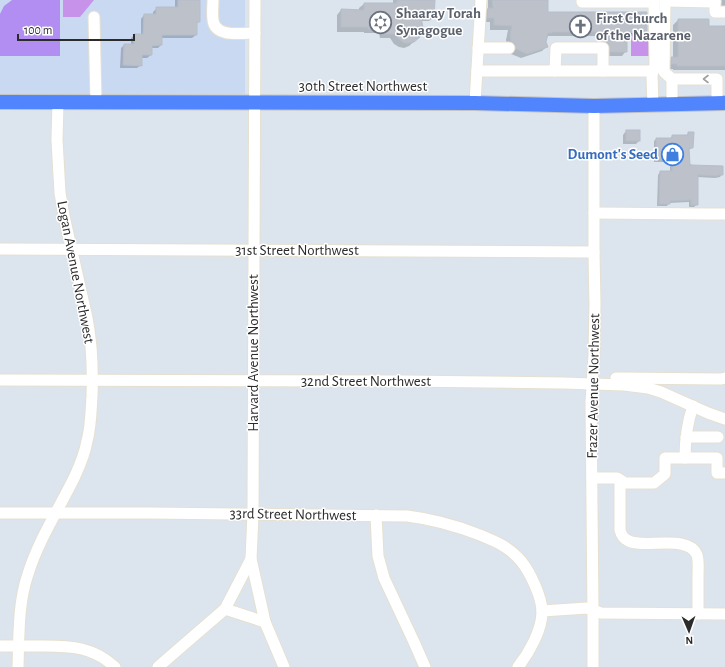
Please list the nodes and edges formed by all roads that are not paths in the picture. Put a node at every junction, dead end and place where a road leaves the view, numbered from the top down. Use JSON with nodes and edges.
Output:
{"nodes":[{"id":1,"x":213,"y":0,"type":"edge"},
{"id":2,"x":255,"y":0,"type":"edge"},
{"id":3,"x":481,"y":0,"type":"edge"},
{"id":4,"x":582,"y":0,"type":"edge"},
{"id":5,"x":660,"y":1,"type":"edge"},
{"id":6,"x":715,"y":1,"type":"edge"},
{"id":7,"x":725,"y":12,"type":"edge"},
{"id":8,"x":94,"y":17,"type":"dead end"},
{"id":9,"x":255,"y":33,"type":"junction"},
{"id":10,"x":478,"y":48,"type":"junction"},
{"id":11,"x":509,"y":48,"type":"dead end"},
{"id":12,"x":477,"y":71,"type":"junction"},
{"id":13,"x":555,"y":71,"type":"junction"},
{"id":14,"x":603,"y":71,"type":"junction"},
{"id":15,"x":653,"y":71,"type":"junction"},
{"id":16,"x":672,"y":79,"type":"junction"},
{"id":17,"x":0,"y":102,"type":"edge"},
{"id":18,"x":58,"y":102,"type":"junction"},
{"id":19,"x":96,"y":102,"type":"junction"},
{"id":20,"x":255,"y":103,"type":"junction"},
{"id":21,"x":475,"y":103,"type":"junction"},
{"id":22,"x":721,"y":103,"type":"edge"},
{"id":23,"x":672,"y":104,"type":"junction"},
{"id":24,"x":653,"y":105,"type":"junction"},
{"id":25,"x":594,"y":106,"type":"junction"},
{"id":26,"x":594,"y":214,"type":"junction"},
{"id":27,"x":725,"y":214,"type":"edge"},
{"id":28,"x":0,"y":249,"type":"edge"},
{"id":29,"x":71,"y":249,"type":"junction"},
{"id":30,"x":253,"y":250,"type":"junction"},
{"id":31,"x":594,"y":252,"type":"junction"},
{"id":32,"x":725,"y":378,"type":"edge"},
{"id":33,"x":0,"y":380,"type":"edge"},
{"id":34,"x":92,"y":380,"type":"junction"},
{"id":35,"x":253,"y":381,"type":"junction"},
{"id":36,"x":593,"y":381,"type":"junction"},
{"id":37,"x":692,"y":406,"type":"junction"},
{"id":38,"x":725,"y":419,"type":"edge"},
{"id":39,"x":686,"y":437,"type":"junction"},
{"id":40,"x":718,"y":437,"type":"dead end"},
{"id":41,"x":684,"y":458,"type":"junction"},
{"id":42,"x":725,"y":473,"type":"edge"},
{"id":43,"x":592,"y":478,"type":"junction"},
{"id":44,"x":620,"y":480,"type":"junction"},
{"id":45,"x":0,"y":513,"type":"edge"},
{"id":46,"x":56,"y":513,"type":"junction"},
{"id":47,"x":252,"y":514,"type":"junction"},
{"id":48,"x":376,"y":515,"type":"junction"},
{"id":49,"x":251,"y":560,"type":"junction"},
{"id":50,"x":225,"y":610,"type":"junction"},
{"id":51,"x":593,"y":611,"type":"junction"},
{"id":52,"x":542,"y":612,"type":"junction"},
{"id":53,"x":698,"y":614,"type":"junction"},
{"id":54,"x":725,"y":614,"type":"edge"},
{"id":55,"x":265,"y":622,"type":"junction"},
{"id":56,"x":0,"y":646,"type":"edge"},
{"id":57,"x":19,"y":646,"type":"junction"},
{"id":58,"x":18,"y":667,"type":"edge"},
{"id":59,"x":115,"y":667,"type":"edge"},
{"id":60,"x":158,"y":667,"type":"edge"},
{"id":61,"x":284,"y":667,"type":"edge"},
{"id":62,"x":425,"y":667,"type":"edge"},
{"id":63,"x":518,"y":667,"type":"edge"},
{"id":64,"x":593,"y":667,"type":"edge"}],
"edges":[{"from":1,"to":9,"type":"street"},
{"from":2,"to":9,"type":"street","name":"Harvard Avenue Northwest"},
{"from":3,"to":10,"type":"street"},
{"from":4,"to":5,"type":"street"},
{"from":5,"to":6,"type":"street"},
{"from":5,"to":15,"type":"street"},
{"from":5,"to":16,"type":"street"},
{"from":6,"to":7,"type":"street"},
{"from":8,"to":19,"type":"street"},
{"from":9,"to":20,"type":"street","name":"Harvard Avenue Northwest"},
{"from":10,"to":11,"type":"street"},
{"from":10,"to":12,"type":"street"},
{"from":12,"to":13,"type":"street"},
{"from":12,"to":21,"type":"street"},
{"from":13,"to":14,"type":"street"},
{"from":13,"to":14,"type":"street"},
{"from":14,"to":15,"type":"street"},
{"from":15,"to":24,"type":"street"},
{"from":22,"to":16,"type":"street","one_way":true},
{"from":16,"to":23,"type":"street"},
{"from":17,"to":18,"type":"main road","name":"30th Street Northwest"},
{"from":18,"to":19,"type":"main road","name":"30th Street Northwest"},
{"from":18,"to":29,"type":"street","name":"Logan Avenue Northwest"},
{"from":19,"to":20,"type":"main road","name":"30th Street Northwest"},
{"from":20,"to":21,"type":"main road","name":"30th Street Northwest"},
{"from":20,"to":30,"type":"street","name":"Harvard Avenue Northwest"},
{"from":21,"to":25,"type":"main road","name":"30th Street Northwest"},
{"from":22,"to":23,"type":"main road","name":"30th Street Northwest"},
{"from":23,"to":24,"type":"main road","name":"30th Street Northwest"},
{"from":24,"to":25,"type":"main road","name":"30th Street Northwest"},
{"from":25,"to":26,"type":"street","name":"Frazer Avenue Northwest"},
{"from":26,"to":27,"type":"street"},
{"from":26,"to":31,"type":"street","name":"Frazer Avenue Northwest"},
{"from":28,"to":29,"type":"street","name":"31st Street Northwest"},
{"from":29,"to":30,"type":"street","name":"31st Street Northwest"},
{"from":29,"to":34,"type":"street","name":"Logan Avenue Northwest"},
{"from":30,"to":31,"type":"street","name":"31st Street Northwest"},
{"from":30,"to":35,"type":"street","name":"Harvard Avenue Northwest"},
{"from":31,"to":36,"type":"street","name":"Frazer Avenue Northwest"},
{"from":32,"to":36,"type":"street"},
{"from":33,"to":34,"type":"street","name":"32nd Street Northwest"},
{"from":34,"to":35,"type":"street","name":"32nd Street Northwest"},
{"from":34,"to":46,"type":"street","name":"Logan Avenue Northwest"},
{"from":35,"to":36,"type":"street","name":"32nd Street Northwest"},
{"from":35,"to":47,"type":"street","name":"Harvard Avenue Northwest"},
{"from":36,"to":37,"type":"street","name":"32nd Street Northwest"},
{"from":36,"to":43,"type":"street","name":"Frazer Avenue Northwest"},
{"from":37,"to":38,"type":"street","name":"32nd Street Northwest"},
{"from":37,"to":39,"type":"street"},
{"from":39,"to":40,"type":"street"},
{"from":39,"to":41,"type":"street"},
{"from":41,"to":42,"type":"street"},
{"from":41,"to":44,"type":"street"},
{"from":43,"to":44,"type":"street"},
{"from":43,"to":51,"type":"street","name":"Frazer Avenue Northwest"},
{"from":44,"to":53,"type":"street"},
{"from":45,"to":46,"type":"street","name":"33rd Street Northwest"},
{"from":46,"to":47,"type":"street","name":"33rd Street Northwest"},
{"from":46,"to":57,"type":"street","name":"Logan Avenue Northwest"},
{"from":47,"to":48,"type":"street","name":"33rd Street Northwest"},
{"from":47,"to":49,"type":"street","name":"Harvard Avenue Northwest"},
{"from":48,"to":52,"type":"street","name":"33rd Street Northwest"},
{"from":48,"to":62,"type":"street"},
{"from":49,"to":50,"type":"street"},
{"from":49,"to":55,"type":"street"},
{"from":50,"to":55,"type":"street"},
{"from":50,"to":60,"type":"street"},
{"from":51,"to":52,"type":"street"},
{"from":51,"to":53,"type":"street"},
{"from":51,"to":64,"type":"street","name":"Frazer Avenue Northwest"},
{"from":52,"to":63,"type":"street"},
{"from":53,"to":54,"type":"street"},
{"from":55,"to":61,"type":"street"},
{"from":56,"to":57,"type":"street"},
{"from":57,"to":58,"type":"street","name":"Logan Avenue Northwest"},
{"from":57,"to":59,"type":"street"}]}
